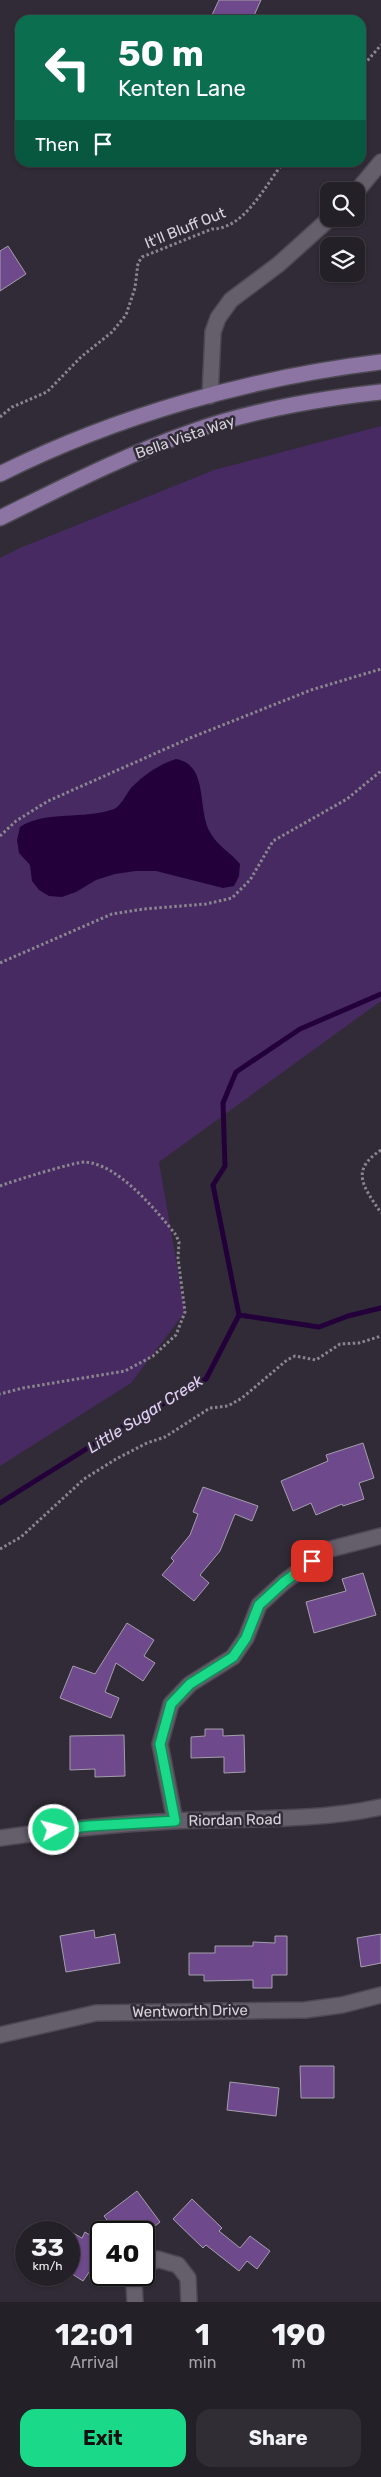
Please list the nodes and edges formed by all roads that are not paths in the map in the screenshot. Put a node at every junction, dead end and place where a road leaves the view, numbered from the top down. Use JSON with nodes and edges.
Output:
{"nodes":[{"id":1,"x":381,"y":162,"type":"edge"},
{"id":2,"x":364,"y":182,"type":"edge"},
{"id":3,"x":320,"y":227,"type":"edge"},
{"id":4,"x":381,"y":362,"type":"edge"},
{"id":5,"x":381,"y":392,"type":"edge"},
{"id":6,"x":210,"y":396,"type":"junction"},
{"id":7,"x":0,"y":474,"type":"edge"},
{"id":8,"x":0,"y":518,"type":"edge"},
{"id":9,"x":381,"y":1537,"type":"edge"},
{"id":10,"x":381,"y":1807,"type":"edge"},
{"id":11,"x":175,"y":1821,"type":"junction"},
{"id":12,"x":0,"y":1838,"type":"edge"},
{"id":13,"x":381,"y":1995,"type":"edge"},
{"id":14,"x":0,"y":2034,"type":"edge"},
{"id":15,"x":155,"y":2260,"type":"edge"},
{"id":16,"x":134,"y":2286,"type":"edge"},
{"id":17,"x":136,"y":2302,"type":"edge"},
{"id":18,"x":189,"y":2302,"type":"edge"}],
"edges":[{"from":1,"to":2,"type":"street"},
{"from":3,"to":6,"type":"street"},
{"from":4,"to":6,"type":"main road","name":"Bella Vista Way"},
{"from":5,"to":8,"type":"main road","name":"Bella Vista Way"},
{"from":6,"to":7,"type":"main road","name":"Bella Vista Way"},
{"from":9,"to":11,"type":"street"},
{"from":10,"to":11,"type":"street","name":"Riordan Road"},
{"from":11,"to":12,"type":"street","name":"Riordan Road"},
{"from":13,"to":14,"type":"street","name":"Wentworth Drive"},
{"from":15,"to":18,"type":"street"},
{"from":16,"to":17,"type":"street"}]}
